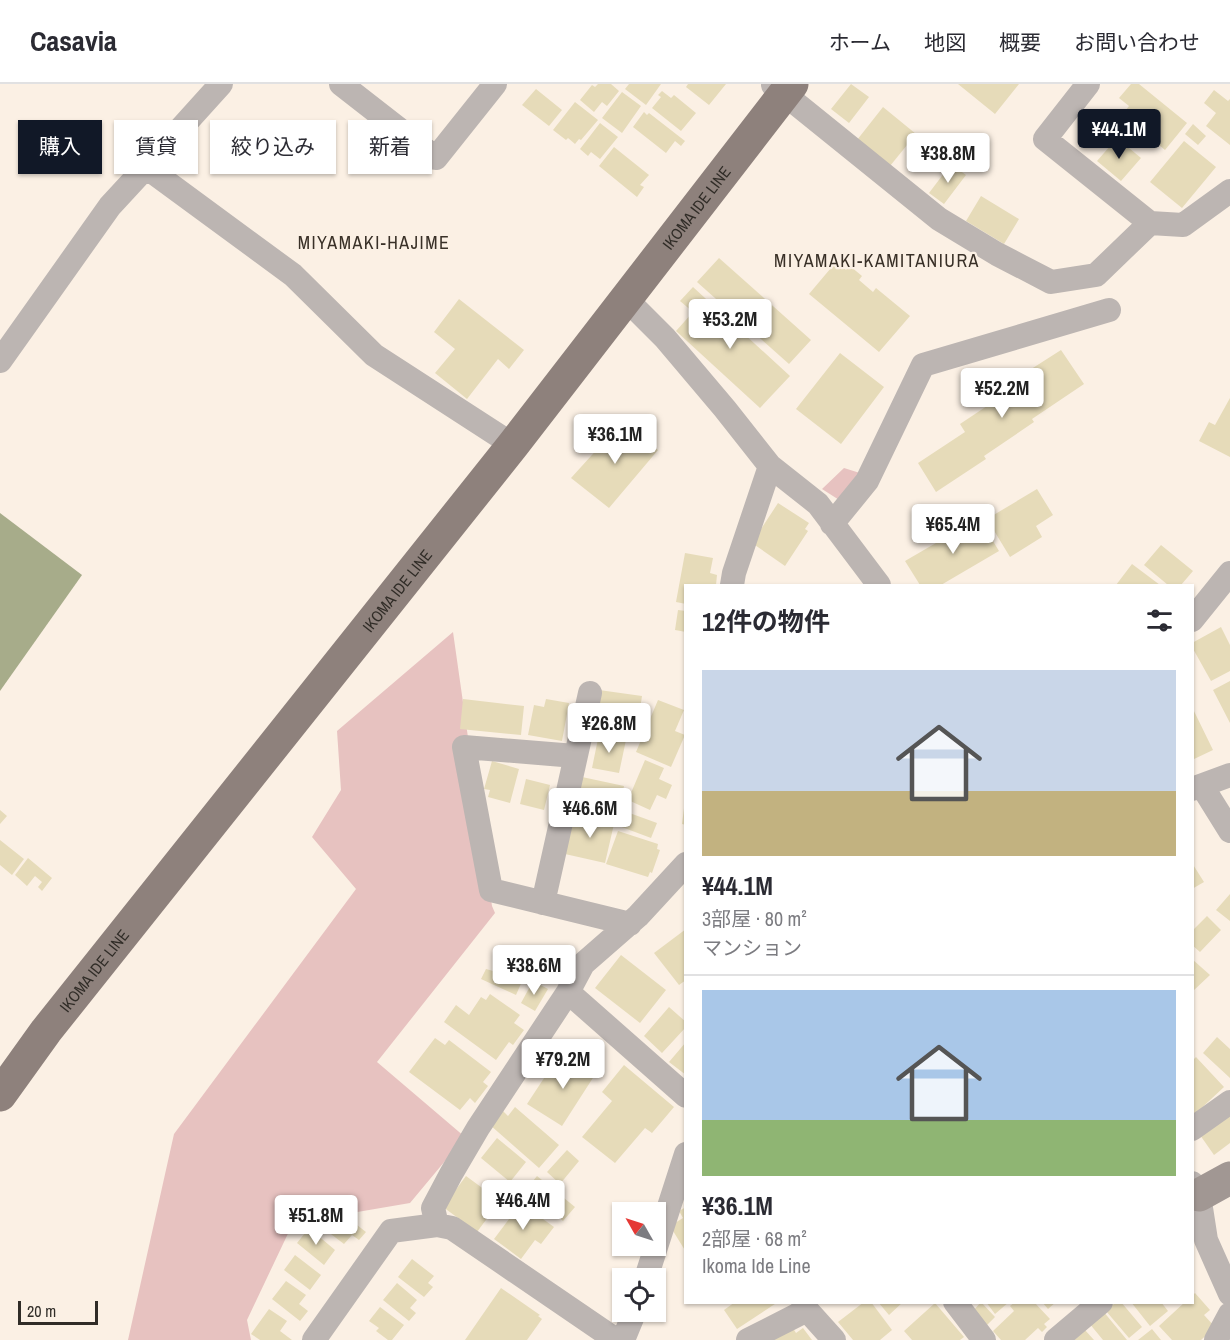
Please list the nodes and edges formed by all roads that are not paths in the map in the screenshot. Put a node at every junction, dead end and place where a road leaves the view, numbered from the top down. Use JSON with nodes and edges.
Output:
{"nodes":[{"id":1,"x":221,"y":84,"type":"edge"},
{"id":2,"x":341,"y":84,"type":"edge"},
{"id":3,"x":495,"y":84,"type":"edge"},
{"id":4,"x":1088,"y":84,"type":"edge"},
{"id":5,"x":783,"y":87,"type":"edge"},
{"id":6,"x":188,"y":120,"type":"edge"},
{"id":7,"x":140,"y":174,"type":"edge"},
{"id":8,"x":156,"y":174,"type":"edge"},
{"id":9,"x":1230,"y":191,"type":"edge"},
{"id":10,"x":1150,"y":223,"type":"junction"},
{"id":11,"x":625,"y":298,"type":"junction"},
{"id":12,"x":1109,"y":310,"type":"dead end"},
{"id":13,"x":0,"y":361,"type":"edge"},
{"id":14,"x":513,"y":445,"type":"junction"},
{"id":15,"x":770,"y":466,"type":"junction"},
{"id":16,"x":832,"y":524,"type":"junction"},
{"id":17,"x":1230,"y":573,"type":"edge"},
{"id":18,"x":732,"y":584,"type":"edge"},
{"id":19,"x":878,"y":584,"type":"edge"},
{"id":20,"x":1194,"y":618,"type":"edge"},
{"id":21,"x":590,"y":693,"type":"dead end"},
{"id":22,"x":575,"y":756,"type":"junction"},
{"id":23,"x":1230,"y":775,"type":"edge"},
{"id":24,"x":1197,"y":788,"type":"edge"},
{"id":25,"x":1230,"y":831,"type":"edge"},
{"id":26,"x":684,"y":866,"type":"edge"},
{"id":27,"x":543,"y":903,"type":"junction"},
{"id":28,"x":630,"y":924,"type":"junction"},
{"id":29,"x":568,"y":992,"type":"junction"},
{"id":30,"x":684,"y":1094,"type":"edge"},
{"id":31,"x":0,"y":1095,"type":"edge"},
{"id":32,"x":1230,"y":1102,"type":"edge"},
{"id":33,"x":1194,"y":1128,"type":"edge"},
{"id":34,"x":684,"y":1160,"type":"edge"},
{"id":35,"x":1230,"y":1178,"type":"edge"},
{"id":36,"x":1197,"y":1205,"type":"edge"},
{"id":37,"x":437,"y":1225,"type":"junction"},
{"id":38,"x":649,"y":1268,"type":"edge"},
{"id":39,"x":1230,"y":1294,"type":"edge"},
{"id":40,"x":957,"y":1304,"type":"edge"},
{"id":41,"x":1099,"y":1304,"type":"edge"},
{"id":42,"x":805,"y":1306,"type":"edge"},
{"id":43,"x":1230,"y":1314,"type":"edge"},
{"id":44,"x":630,"y":1322,"type":"edge"},
{"id":45,"x":315,"y":1340,"type":"edge"},
{"id":46,"x":616,"y":1340,"type":"edge"},
{"id":47,"x":623,"y":1340,"type":"edge"},
{"id":48,"x":748,"y":1340,"type":"edge"},
{"id":49,"x":834,"y":1340,"type":"edge"},
{"id":50,"x":984,"y":1340,"type":"edge"},
{"id":51,"x":1056,"y":1340,"type":"edge"},
{"id":52,"x":1216,"y":1340,"type":"edge"}],
"edges":[{"from":1,"to":6,"type":"street"},
{"from":2,"to":3,"type":"street"},
{"from":4,"to":10,"type":"street"},
{"from":5,"to":10,"type":"street"},
{"from":5,"to":11,"type":"main road","name":"IKOMA IDE LINE"},
{"from":7,"to":13,"type":"street"},
{"from":8,"to":14,"type":"street"},
{"from":9,"to":10,"type":"street"},
{"from":11,"to":14,"type":"main road","name":"IKOMA IDE LINE"},
{"from":11,"to":15,"type":"street"},
{"from":12,"to":16,"type":"street"},
{"from":14,"to":31,"type":"main road","name":"IKOMA IDE LINE"},
{"from":15,"to":16,"type":"street"},
{"from":15,"to":18,"type":"street"},
{"from":16,"to":19,"type":"street"},
{"from":17,"to":20,"type":"street"},
{"from":21,"to":22,"type":"street"},
{"from":22,"to":27,"type":"street"},
{"from":22,"to":27,"type":"street"},
{"from":23,"to":24,"type":"street"},
{"from":24,"to":25,"type":"street"},
{"from":26,"to":28,"type":"street"},
{"from":27,"to":28,"type":"street"},
{"from":28,"to":29,"type":"street"},
{"from":29,"to":30,"type":"street"},
{"from":29,"to":37,"type":"street"},
{"from":32,"to":33,"type":"street"},
{"from":34,"to":38,"type":"street"},
{"from":35,"to":36,"type":"street"},
{"from":36,"to":39,"type":"street"},
{"from":37,"to":45,"type":"street"},
{"from":37,"to":46,"type":"street"},
{"from":40,"to":50,"type":"street"},
{"from":41,"to":51,"type":"street"},
{"from":42,"to":48,"type":"street"},
{"from":42,"to":49,"type":"street"},
{"from":43,"to":52,"type":"street"},
{"from":44,"to":47,"type":"street"}]}
